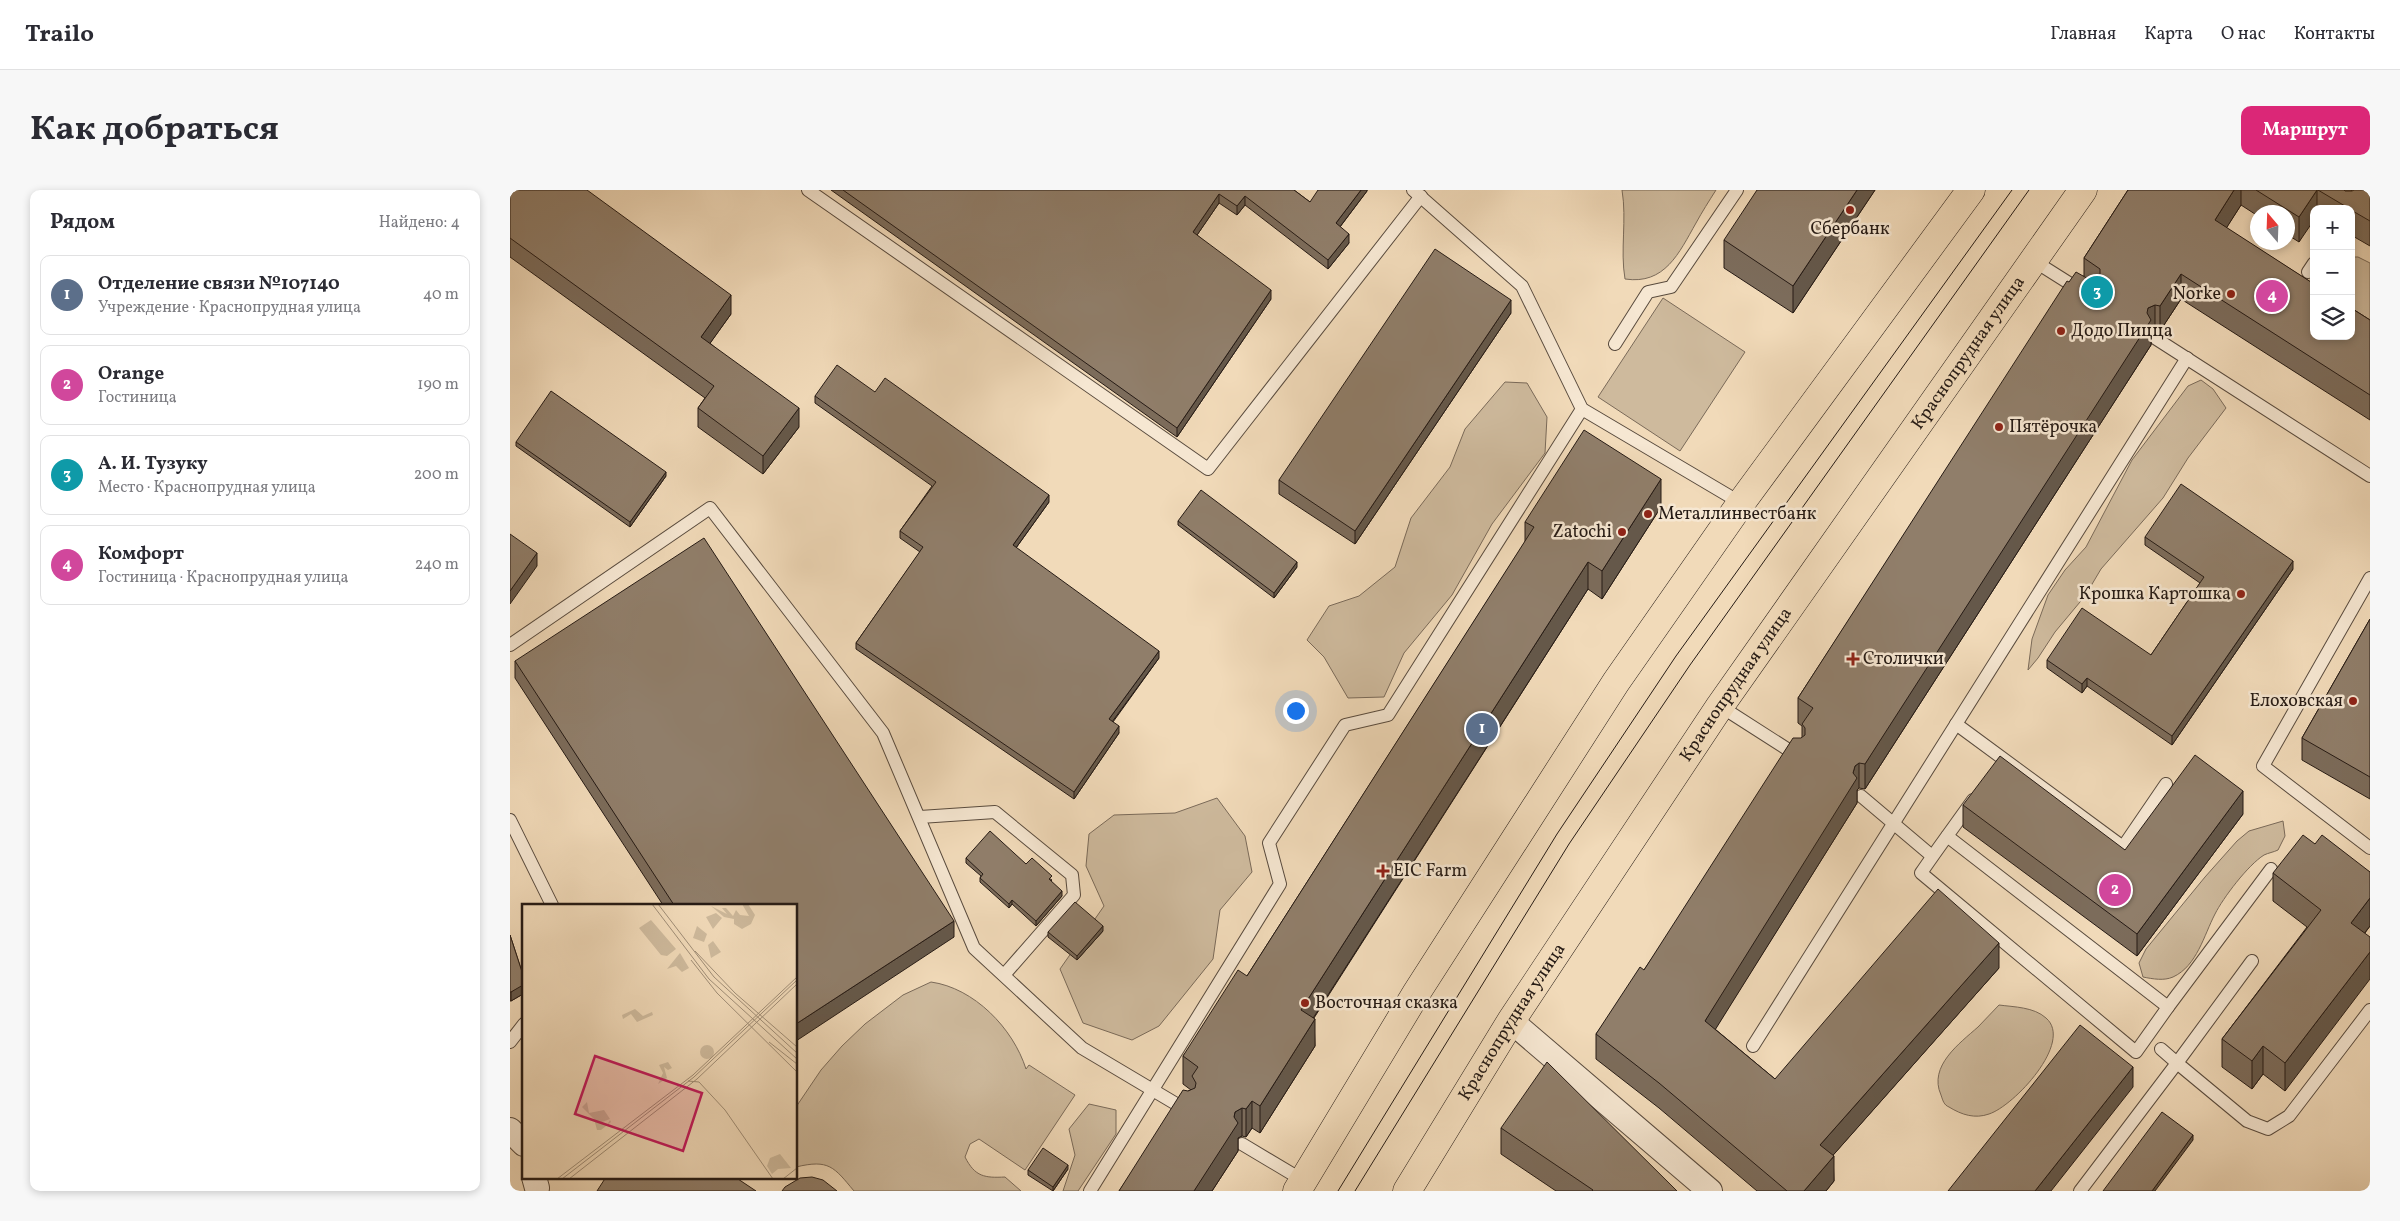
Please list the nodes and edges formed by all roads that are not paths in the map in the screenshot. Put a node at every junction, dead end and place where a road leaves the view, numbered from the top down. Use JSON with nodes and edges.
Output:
{"nodes":[{"id":1,"x":808,"y":190,"type":"edge"},
{"id":2,"x":1737,"y":190,"type":"edge"},
{"id":3,"x":1971,"y":190,"type":"edge"},
{"id":4,"x":2083,"y":190,"type":"edge"},
{"id":5,"x":1417,"y":193,"type":"edge"},
{"id":6,"x":2034,"y":261,"type":"junction"},
{"id":7,"x":2093,"y":298,"type":"edge"},
{"id":8,"x":2155,"y":338,"type":"edge"},
{"id":9,"x":1615,"y":344,"type":"dead end"},
{"id":10,"x":2187,"y":358,"type":"junction"},
{"id":11,"x":1582,"y":410,"type":"junction"},
{"id":12,"x":2370,"y":476,"type":"edge"},
{"id":13,"x":1741,"y":503,"type":"junction"},
{"id":14,"x":2370,"y":578,"type":"edge"},
{"id":15,"x":510,"y":645,"type":"edge"},
{"id":16,"x":1720,"y":706,"type":"junction"},
{"id":17,"x":1956,"y":724,"type":"junction"},
{"id":18,"x":1798,"y":756,"type":"edge"},
{"id":19,"x":2166,"y":784,"type":"dead end"},
{"id":20,"x":1981,"y":790,"type":"edge"},
{"id":21,"x":1861,"y":796,"type":"edge"},
{"id":22,"x":920,"y":817,"type":"junction"},
{"id":23,"x":510,"y":820,"type":"edge"},
{"id":24,"x":1894,"y":823,"type":"junction"},
{"id":25,"x":1947,"y":836,"type":"junction"},
{"id":26,"x":2370,"y":848,"type":"edge"},
{"id":27,"x":1932,"y":856,"type":"junction"},
{"id":28,"x":2271,"y":869,"type":"dead end"},
{"id":29,"x":552,"y":904,"type":"edge"},
{"id":30,"x":2252,"y":961,"type":"dead end"},
{"id":31,"x":1004,"y":975,"type":"junction"},
{"id":32,"x":2168,"y":1007,"type":"junction"},
{"id":33,"x":2370,"y":1010,"type":"edge"},
{"id":34,"x":1511,"y":1021,"type":"junction"},
{"id":35,"x":522,"y":1027,"type":"edge"},
{"id":36,"x":510,"y":1042,"type":"edge"},
{"id":37,"x":1753,"y":1046,"type":"dead end"},
{"id":38,"x":2161,"y":1049,"type":"dead end"},
{"id":39,"x":2177,"y":1063,"type":"junction"},
{"id":40,"x":1153,"y":1090,"type":"junction"},
{"id":41,"x":1188,"y":1111,"type":"edge"},
{"id":42,"x":510,"y":1130,"type":"edge"},
{"id":43,"x":522,"y":1142,"type":"edge"},
{"id":44,"x":1242,"y":1144,"type":"edge"},
{"id":45,"x":1301,"y":1186,"type":"edge"},
{"id":46,"x":1090,"y":1191,"type":"edge"},
{"id":47,"x":1408,"y":1191,"type":"edge"},
{"id":48,"x":1710,"y":1191,"type":"edge"},
{"id":49,"x":2080,"y":1191,"type":"edge"}],
"edges":[{"from":1,"to":5,"type":"lane"},
{"from":2,"to":9,"type":"lane"},
{"from":3,"to":13,"type":"main road"},
{"from":4,"to":6,"type":"main road","name":"Краснопрудная улица"},
{"from":5,"to":11,"type":"lane"},
{"from":6,"to":7,"type":"lane"},
{"from":6,"to":16,"type":"main road","name":"Краснопрудная улица"},
{"from":8,"to":10,"type":"lane"},
{"from":10,"to":12,"type":"lane"},
{"from":10,"to":17,"type":"lane"},
{"from":11,"to":13,"type":"lane"},
{"from":11,"to":40,"type":"lane"},
{"from":13,"to":45,"type":"main road"},
{"from":14,"to":26,"type":"lane"},
{"from":15,"to":22,"type":"lane"},
{"from":16,"to":18,"type":"lane"},
{"from":16,"to":34,"type":"main road","name":"Краснопрудная улица"},
{"from":17,"to":19,"type":"lane"},
{"from":17,"to":24,"type":"lane"},
{"from":20,"to":25,"type":"lane"},
{"from":21,"to":24,"type":"lane"},
{"from":22,"to":31,"type":"lane"},
{"from":22,"to":31,"type":"lane"},
{"from":23,"to":29,"type":"lane"},
{"from":24,"to":27,"type":"lane"},
{"from":24,"to":37,"type":"lane"},
{"from":25,"to":27,"type":"lane"},
{"from":25,"to":32,"type":"lane"},
{"from":27,"to":32,"type":"lane"},
{"from":28,"to":32,"type":"lane"},
{"from":30,"to":39,"type":"lane"},
{"from":31,"to":40,"type":"lane"},
{"from":33,"to":39,"type":"lane"},
{"from":34,"to":47,"type":"main road","name":"Краснопрудная улица"},
{"from":34,"to":48,"type":"street"},
{"from":35,"to":36,"type":"lane"},
{"from":38,"to":39,"type":"lane"},
{"from":39,"to":49,"type":"lane"},
{"from":40,"to":41,"type":"lane"},
{"from":40,"to":46,"type":"lane"},
{"from":42,"to":43,"type":"street"},
{"from":44,"to":45,"type":"lane"}]}
